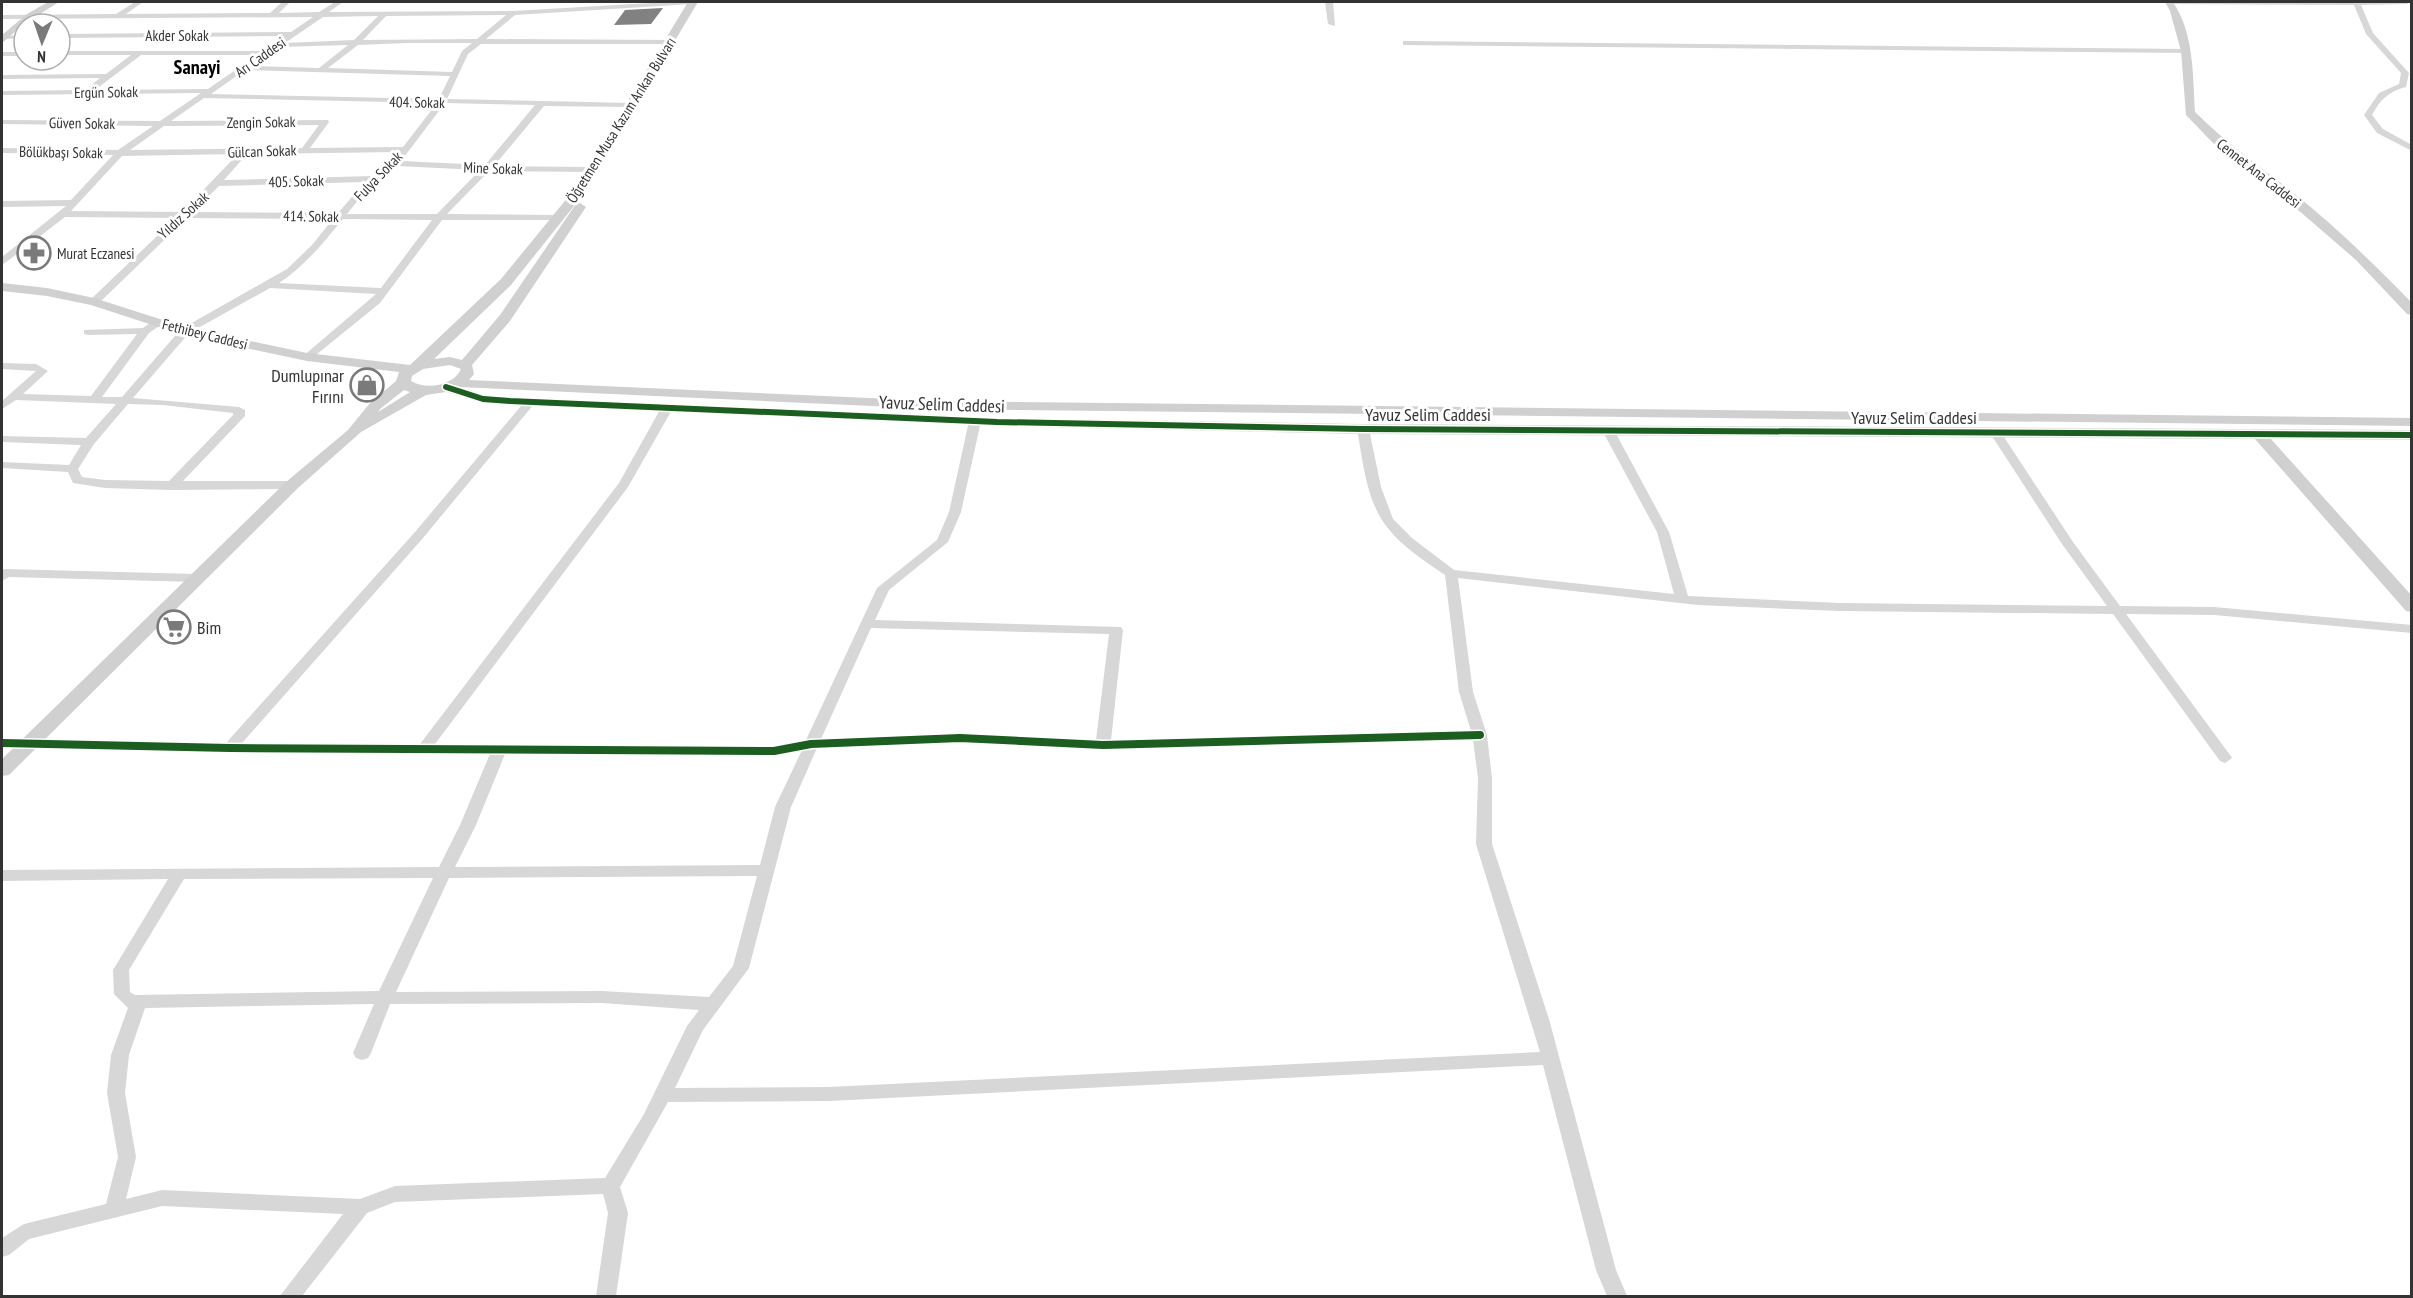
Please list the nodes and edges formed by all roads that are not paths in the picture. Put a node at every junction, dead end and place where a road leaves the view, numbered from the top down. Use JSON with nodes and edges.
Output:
{"nodes":[{"id":1,"x":54,"y":2,"type":"edge"},
{"id":2,"x":139,"y":2,"type":"edge"},
{"id":3,"x":286,"y":2,"type":"edge"},
{"id":4,"x":339,"y":2,"type":"edge"},
{"id":5,"x":414,"y":2,"type":"edge"},
{"id":6,"x":428,"y":2,"type":"edge"},
{"id":7,"x":531,"y":2,"type":"edge"},
{"id":8,"x":584,"y":2,"type":"edge"},
{"id":9,"x":693,"y":2,"type":"edge"},
{"id":10,"x":705,"y":2,"type":"edge"},
{"id":11,"x":1329,"y":2,"type":"edge"},
{"id":12,"x":2169,"y":2,"type":"edge"},
{"id":13,"x":2406,"y":2,"type":"edge"},
{"id":14,"x":2357,"y":3,"type":"edge"},
{"id":15,"x":579,"y":9,"type":"junction"},
{"id":16,"x":37,"y":12,"type":"edge"},
{"id":17,"x":524,"y":12,"type":"junction"},
{"id":18,"x":324,"y":13,"type":"junction"},
{"id":19,"x":513,"y":13,"type":"junction"},
{"id":20,"x":195,"y":14,"type":"junction"},
{"id":21,"x":273,"y":14,"type":"junction"},
{"id":22,"x":384,"y":14,"type":"junction"},
{"id":23,"x":407,"y":14,"type":"junction"},
{"id":24,"x":118,"y":15,"type":"junction"},
{"id":25,"x":72,"y":16,"type":"edge"},
{"id":26,"x":1332,"y":24,"type":"dead end"},
{"id":27,"x":293,"y":34,"type":"junction"},
{"id":28,"x":166,"y":35,"type":"junction"},
{"id":29,"x":72,"y":36,"type":"edge"},
{"id":30,"x":358,"y":41,"type":"junction"},
{"id":31,"x":479,"y":42,"type":"junction"},
{"id":32,"x":669,"y":42,"type":"junction"},
{"id":33,"x":1406,"y":43,"type":"dead end"},
{"id":34,"x":276,"y":45,"type":"junction"},
{"id":35,"x":2186,"y":51,"type":"junction"},
{"id":36,"x":72,"y":53,"type":"edge"},
{"id":37,"x":139,"y":53,"type":"junction"},
{"id":38,"x":264,"y":53,"type":"junction"},
{"id":39,"x":244,"y":68,"type":"junction"},
{"id":40,"x":322,"y":69,"type":"junction"},
{"id":41,"x":453,"y":74,"type":"junction"},
{"id":42,"x":107,"y":76,"type":"junction"},
{"id":43,"x":2,"y":77,"type":"edge"},
{"id":44,"x":2408,"y":85,"type":"edge"},
{"id":45,"x":87,"y":92,"type":"junction"},
{"id":46,"x":2,"y":93,"type":"edge"},
{"id":47,"x":206,"y":94,"type":"junction"},
{"id":48,"x":441,"y":103,"type":"junction"},
{"id":49,"x":541,"y":104,"type":"junction"},
{"id":50,"x":631,"y":105,"type":"junction"},
{"id":51,"x":2,"y":122,"type":"edge"},
{"id":52,"x":162,"y":124,"type":"junction"},
{"id":53,"x":305,"y":149,"type":"junction"},
{"id":54,"x":404,"y":149,"type":"junction"},
{"id":55,"x":2412,"y":149,"type":"edge"},
{"id":56,"x":2,"y":150,"type":"edge"},
{"id":57,"x":244,"y":152,"type":"junction"},
{"id":58,"x":120,"y":153,"type":"junction"},
{"id":59,"x":395,"y":163,"type":"junction"},
{"id":60,"x":487,"y":168,"type":"junction"},
{"id":61,"x":598,"y":170,"type":"junction"},
{"id":62,"x":374,"y":179,"type":"junction"},
{"id":63,"x":218,"y":183,"type":"junction"},
{"id":64,"x":73,"y":203,"type":"junction"},
{"id":65,"x":2,"y":204,"type":"edge"},
{"id":66,"x":63,"y":214,"type":"junction"},
{"id":67,"x":185,"y":215,"type":"junction"},
{"id":68,"x":341,"y":217,"type":"junction"},
{"id":69,"x":440,"y":217,"type":"junction"},
{"id":70,"x":558,"y":218,"type":"junction"},
{"id":71,"x":2,"y":261,"type":"edge"},
{"id":72,"x":268,"y":285,"type":"junction"},
{"id":73,"x":2,"y":287,"type":"edge"},
{"id":74,"x":382,"y":291,"type":"junction"},
{"id":75,"x":94,"y":302,"type":"junction"},
{"id":76,"x":2412,"y":311,"type":"edge"},
{"id":77,"x":158,"y":322,"type":"junction"},
{"id":78,"x":145,"y":331,"type":"junction"},
{"id":79,"x":185,"y":331,"type":"junction"},
{"id":80,"x":87,"y":332,"type":"dead end"},
{"id":81,"x":307,"y":357,"type":"junction"},
{"id":82,"x":465,"y":365,"type":"junction"},
{"id":83,"x":2,"y":366,"type":"edge"},
{"id":84,"x":415,"y":367,"type":"junction"},
{"id":85,"x":403,"y":383,"type":"junction"},
{"id":86,"x":451,"y":385,"type":"junction"},
{"id":87,"x":424,"y":390,"type":"junction"},
{"id":88,"x":13,"y":397,"type":"junction"},
{"id":89,"x":94,"y":400,"type":"junction"},
{"id":90,"x":126,"y":401,"type":"junction"},
{"id":91,"x":530,"y":402,"type":"junction"},
{"id":92,"x":2,"y":406,"type":"edge"},
{"id":93,"x":667,"y":408,"type":"junction"},
{"id":94,"x":1359,"y":411,"type":"junction"},
{"id":95,"x":975,"y":421,"type":"junction"},
{"id":96,"x":2412,"y":422,"type":"edge"},
{"id":97,"x":1363,"y":429,"type":"junction"},
{"id":98,"x":1608,"y":430,"type":"junction"},
{"id":99,"x":353,"y":433,"type":"junction"},
{"id":100,"x":1996,"y":433,"type":"junction"},
{"id":101,"x":2259,"y":434,"type":"junction"},
{"id":102,"x":2412,"y":435,"type":"edge"},
{"id":103,"x":2,"y":439,"type":"edge"},
{"id":104,"x":89,"y":442,"type":"junction"},
{"id":105,"x":2,"y":465,"type":"edge"},
{"id":106,"x":72,"y":469,"type":"junction"},
{"id":107,"x":292,"y":485,"type":"junction"},
{"id":108,"x":171,"y":486,"type":"junction"},
{"id":109,"x":1451,"y":573,"type":"junction"},
{"id":110,"x":2,"y":577,"type":"edge"},
{"id":111,"x":196,"y":578,"type":"junction"},
{"id":112,"x":1682,"y":599,"type":"junction"},
{"id":113,"x":2412,"y":607,"type":"edge"},
{"id":114,"x":2118,"y":610,"type":"junction"},
{"id":115,"x":866,"y":624,"type":"junction"},
{"id":116,"x":2412,"y":629,"type":"edge"},
{"id":117,"x":1480,"y":735,"type":"junction"},
{"id":118,"x":2,"y":743,"type":"edge"},
{"id":119,"x":811,"y":744,"type":"junction"},
{"id":120,"x":1103,"y":745,"type":"junction"},
{"id":121,"x":26,"y":746,"type":"junction"},
{"id":122,"x":231,"y":748,"type":"junction"},
{"id":123,"x":425,"y":748,"type":"junction"},
{"id":124,"x":500,"y":749,"type":"junction"},
{"id":125,"x":2225,"y":758,"type":"dead end"},
{"id":126,"x":2,"y":770,"type":"edge"},
{"id":127,"x":767,"y":870,"type":"junction"},
{"id":128,"x":442,"y":871,"type":"junction"},
{"id":129,"x":2,"y":875,"type":"edge"},
{"id":130,"x":179,"y":875,"type":"junction"},
{"id":131,"x":384,"y":997,"type":"junction"},
{"id":132,"x":139,"y":1002,"type":"junction"},
{"id":133,"x":713,"y":1004,"type":"junction"},
{"id":134,"x":362,"y":1053,"type":"dead end"},
{"id":135,"x":1550,"y":1058,"type":"junction"},
{"id":136,"x":662,"y":1095,"type":"junction"},
{"id":137,"x":610,"y":1186,"type":"junction"},
{"id":138,"x":360,"y":1207,"type":"junction"},
{"id":139,"x":114,"y":1210,"type":"junction"},
{"id":140,"x":2,"y":1249,"type":"edge"},
{"id":141,"x":290,"y":1296,"type":"edge"},
{"id":142,"x":606,"y":1296,"type":"edge"},
{"id":143,"x":1617,"y":1296,"type":"edge"}],
"edges":[{"from":1,"to":16,"type":"street"},
{"from":2,"to":24,"type":"street"},
{"from":3,"to":21,"type":"street"},
{"from":4,"to":18,"type":"street","name":"Arı Caddesi"},
{"from":5,"to":6,"type":"street"},
{"from":5,"to":23,"type":"street"},
{"from":7,"to":17,"type":"street"},
{"from":8,"to":15,"type":"street"},
{"from":9,"to":10,"type":"street"},
{"from":9,"to":15,"type":"street"},
{"from":9,"to":32,"type":"street","name":"Öğretmen Musa Kazım Arıkan Bulvarı"},
{"from":10,"to":61,"type":"street","name":"Öğretmen Musa Kazım Arıkan Bulvarı"},
{"from":11,"to":26,"type":"street"},
{"from":12,"to":14,"type":"street"},
{"from":12,"to":35,"type":"street","name":"Cennet Ana Caddesi"},
{"from":13,"to":14,"type":"street"},
{"from":14,"to":44,"type":"street"},
{"from":15,"to":17,"type":"street"},
{"from":17,"to":19,"type":"street"},
{"from":18,"to":21,"type":"street"},
{"from":18,"to":22,"type":"street"},
{"from":18,"to":27,"type":"street","name":"Arı Caddesi"},
{"from":19,"to":23,"type":"street"},
{"from":19,"to":31,"type":"street","name":"Fulya Sokak"},
{"from":20,"to":21,"type":"street"},
{"from":20,"to":24,"type":"street"},
{"from":20,"to":28,"type":"street"},
{"from":22,"to":23,"type":"street"},
{"from":22,"to":30,"type":"street"},
{"from":24,"to":25,"type":"street"},
{"from":27,"to":28,"type":"street","name":"Akder Sokak"},
{"from":27,"to":34,"type":"street","name":"Arı Caddesi"},
{"from":28,"to":29,"type":"street","name":"Akder Sokak"},
{"from":28,"to":37,"type":"street"},
{"from":30,"to":31,"type":"street"},
{"from":30,"to":34,"type":"street"},
{"from":30,"to":40,"type":"street"},
{"from":31,"to":32,"type":"street"},
{"from":31,"to":41,"type":"street","name":"Fulya Sokak"},
{"from":32,"to":50,"type":"street","name":"Öğretmen Musa Kazım Arıkan Bulvarı"},
{"from":33,"to":35,"type":"street"},
{"from":34,"to":38,"type":"street","name":"Arı Caddesi"},
{"from":35,"to":76,"type":"street","name":"Cennet Ana Caddesi"},
{"from":36,"to":37,"type":"street"},
{"from":37,"to":38,"type":"street"},
{"from":37,"to":42,"type":"street"},
{"from":38,"to":39,"type":"street","name":"Arı Caddesi"},
{"from":39,"to":40,"type":"street"},
{"from":39,"to":47,"type":"street","name":"Arı Caddesi"},
{"from":40,"to":41,"type":"street"},
{"from":41,"to":48,"type":"street","name":"Fulya Sokak"},
{"from":42,"to":43,"type":"street"},
{"from":42,"to":45,"type":"street"},
{"from":44,"to":55,"type":"street"},
{"from":45,"to":46,"type":"street","name":"Ergün Sokak"},
{"from":45,"to":47,"type":"street","name":"Ergün Sokak"},
{"from":47,"to":48,"type":"street","name":"404. Sokak"},
{"from":47,"to":52,"type":"street","name":"Arı Caddesi"},
{"from":48,"to":49,"type":"street","name":"404. Sokak"},
{"from":48,"to":54,"type":"street","name":"Fulya Sokak"},
{"from":49,"to":50,"type":"street","name":"404. Sokak"},
{"from":49,"to":60,"type":"street"},
{"from":50,"to":61,"type":"street","name":"Öğretmen Musa Kazım Arıkan Bulvarı"},
{"from":51,"to":52,"type":"street","name":"Güven Sokak"},
{"from":52,"to":53,"type":"street","name":"Zengin Sokak"},
{"from":52,"to":58,"type":"street","name":"Arı Caddesi"},
{"from":53,"to":54,"type":"street","name":"Gülcan Sokak"},
{"from":53,"to":57,"type":"street","name":"Gülcan Sokak"},
{"from":54,"to":59,"type":"street","name":"Fulya Sokak"},
{"from":56,"to":58,"type":"street","name":"Bölükbaşı Sokak"},
{"from":57,"to":58,"type":"street","name":"Gülcan Sokak"},
{"from":57,"to":63,"type":"street","name":"Yıldız Sokak"},
{"from":58,"to":64,"type":"street","name":"Arı Caddesi"},
{"from":59,"to":60,"type":"street","name":"Mine Sokak"},
{"from":59,"to":62,"type":"street","name":"Fulya Sokak"},
{"from":60,"to":61,"type":"street","name":"Mine Sokak"},
{"from":60,"to":69,"type":"street"},
{"from":61,"to":70,"type":"street","name":"Öğretmen Musa Kazım Arıkan Bulvarı"},
{"from":61,"to":82,"type":"street","name":"Öğretmen Musa Kazım Arıkan Bulvarı"},
{"from":62,"to":63,"type":"street","name":"405. Sokak"},
{"from":62,"to":68,"type":"street","name":"Fulya Sokak"},
{"from":63,"to":67,"type":"street","name":"Yıldız Sokak"},
{"from":64,"to":65,"type":"street"},
{"from":64,"to":66,"type":"street","name":"Arı Caddesi"},
{"from":66,"to":67,"type":"street","name":"414. Sokak"},
{"from":66,"to":71,"type":"street","name":"Arı Caddesi"},
{"from":67,"to":68,"type":"street","name":"414. Sokak"},
{"from":67,"to":75,"type":"street","name":"Yıldız Sokak"},
{"from":68,"to":69,"type":"street","name":"414. Sokak"},
{"from":68,"to":72,"type":"street","name":"Fulya Sokak"},
{"from":69,"to":70,"type":"street","name":"414. Sokak"},
{"from":69,"to":74,"type":"street"},
{"from":70,"to":84,"type":"street","name":"Öğretmen Musa Kazım Arıkan Bulvarı"},
{"from":72,"to":74,"type":"street"},
{"from":72,"to":79,"type":"street","name":"Fulya Sokak"},
{"from":73,"to":75,"type":"street","name":"Fethibey Caddesi"},
{"from":74,"to":81,"type":"street"},
{"from":75,"to":77,"type":"street","name":"Fethibey Caddesi"},
{"from":77,"to":78,"type":"street"},
{"from":77,"to":79,"type":"street","name":"Fethibey Caddesi"},
{"from":78,"to":80,"type":"street"},
{"from":78,"to":89,"type":"street"},
{"from":79,"to":81,"type":"street","name":"Fethibey Caddesi"},
{"from":79,"to":90,"type":"street","name":"Fulya Sokak"},
{"from":81,"to":84,"type":"street","name":"Fethibey Caddesi"},
{"from":82,"to":84,"type":"street","name":"Fethibey Caddesi"},
{"from":82,"to":86,"type":"street","name":"Öğretmen Musa Kazım Arıkan Bulvarı"},
{"from":83,"to":88,"type":"street"},
{"from":84,"to":85,"type":"street","name":"Öğretmen Musa Kazım Arıkan Bulvarı"},
{"from":85,"to":87,"type":"street"},
{"from":85,"to":99,"type":"street"},
{"from":86,"to":87,"type":"street"},
{"from":86,"to":91,"type":"street","name":"Yavuz Selim Caddesi"},
{"from":86,"to":94,"type":"street","name":"Yavuz Selim Caddesi"},
{"from":87,"to":99,"type":"street"},
{"from":88,"to":89,"type":"street"},
{"from":88,"to":92,"type":"street"},
{"from":89,"to":90,"type":"street"},
{"from":90,"to":104,"type":"street","name":"Fulya Sokak"},
{"from":90,"to":108,"type":"street"},
{"from":91,"to":93,"type":"street","name":"Yavuz Selim Caddesi"},
{"from":91,"to":122,"type":"street"},
{"from":93,"to":95,"type":"street","name":"Yavuz Selim Caddesi"},
{"from":93,"to":123,"type":"street"},
{"from":94,"to":96,"type":"street","name":"Yavuz Selim Caddesi"},
{"from":94,"to":97,"type":"street"},
{"from":95,"to":97,"type":"street","name":"Yavuz Selim Caddesi"},
{"from":95,"to":115,"type":"street"},
{"from":97,"to":98,"type":"street","name":"Yavuz Selim Caddesi"},
{"from":97,"to":109,"type":"street"},
{"from":98,"to":100,"type":"street","name":"Yavuz Selim Caddesi"},
{"from":98,"to":112,"type":"street"},
{"from":99,"to":107,"type":"street"},
{"from":100,"to":101,"type":"street","name":"Yavuz Selim Caddesi"},
{"from":100,"to":114,"type":"street"},
{"from":101,"to":102,"type":"street","name":"Yavuz Selim Caddesi"},
{"from":101,"to":113,"type":"street"},
{"from":103,"to":104,"type":"street"},
{"from":104,"to":106,"type":"street","name":"Fulya Sokak"},
{"from":105,"to":106,"type":"street"},
{"from":106,"to":108,"type":"street"},
{"from":107,"to":108,"type":"street"},
{"from":107,"to":111,"type":"street"},
{"from":109,"to":112,"type":"street"},
{"from":109,"to":117,"type":"street"},
{"from":110,"to":111,"type":"street"},
{"from":111,"to":121,"type":"street"},
{"from":112,"to":114,"type":"street"},
{"from":114,"to":116,"type":"street"},
{"from":114,"to":125,"type":"street"},
{"from":115,"to":119,"type":"street"},
{"from":115,"to":120,"type":"street"},
{"from":117,"to":120,"type":"street"},
{"from":117,"to":135,"type":"street"},
{"from":118,"to":121,"type":"street"},
{"from":119,"to":120,"type":"street"},
{"from":119,"to":124,"type":"street"},
{"from":119,"to":127,"type":"street"},
{"from":121,"to":122,"type":"street"},
{"from":121,"to":126,"type":"street"},
{"from":122,"to":123,"type":"street"},
{"from":123,"to":124,"type":"street"},
{"from":124,"to":128,"type":"street"},
{"from":127,"to":128,"type":"street"},
{"from":127,"to":133,"type":"street"},
{"from":128,"to":130,"type":"street"},
{"from":128,"to":131,"type":"street"},
{"from":129,"to":130,"type":"street"},
{"from":130,"to":132,"type":"street"},
{"from":131,"to":132,"type":"street"},
{"from":131,"to":133,"type":"street"},
{"from":131,"to":134,"type":"street"},
{"from":132,"to":139,"type":"street"},
{"from":133,"to":136,"type":"street"},
{"from":135,"to":136,"type":"street"},
{"from":135,"to":143,"type":"street"},
{"from":136,"to":137,"type":"street"},
{"from":137,"to":138,"type":"street"},
{"from":137,"to":142,"type":"street"},
{"from":138,"to":139,"type":"street"},
{"from":138,"to":141,"type":"street"},
{"from":139,"to":140,"type":"street"}]}
